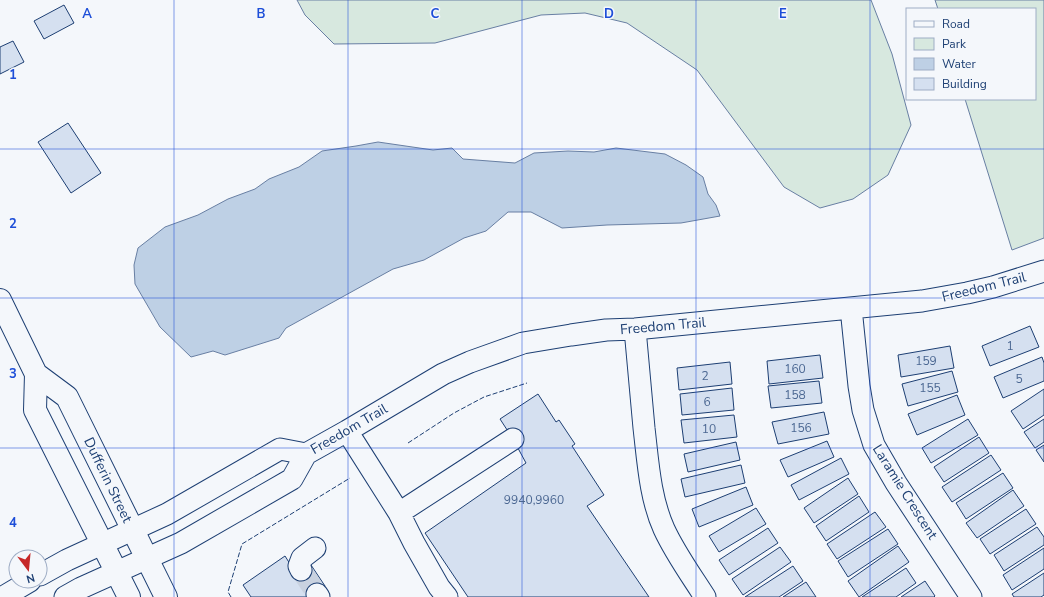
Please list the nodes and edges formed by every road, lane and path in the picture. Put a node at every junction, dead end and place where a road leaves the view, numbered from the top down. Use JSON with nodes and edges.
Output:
{"nodes":[{"id":1,"x":1044,"y":271,"type":"edge"},
{"id":2,"x":0,"y":300,"type":"edge"},
{"id":3,"x":851,"y":308,"type":"junction"},
{"id":4,"x":635,"y":329,"type":"junction"},
{"id":5,"x":36,"y":374,"type":"junction"},
{"id":6,"x":347,"y":431,"type":"junction"},
{"id":7,"x":513,"y":438,"type":"dead end"},
{"id":8,"x":306,"y":454,"type":"junction"},
{"id":9,"x":399,"y":512,"type":"junction"},
{"id":10,"x":133,"y":529,"type":"junction"},
{"id":11,"x":102,"y":544,"type":"junction"},
{"id":12,"x":315,"y":548,"type":"dead end"},
{"id":13,"x":147,"y":558,"type":"junction"},
{"id":14,"x":301,"y":570,"type":"dead end"},
{"id":15,"x":48,"y":571,"type":"edge"},
{"id":16,"x":116,"y":572,"type":"junction"},
{"id":17,"x":16,"y":589,"type":"edge"},
{"id":18,"x":2,"y":597,"type":"edge"},
{"id":19,"x":66,"y":597,"type":"edge"},
{"id":20,"x":129,"y":597,"type":"edge"},
{"id":21,"x":166,"y":597,"type":"edge"},
{"id":22,"x":447,"y":597,"type":"edge"},
{"id":23,"x":705,"y":597,"type":"edge"},
{"id":24,"x":971,"y":597,"type":"edge"}],
"edges":[{"from":1,"to":3,"type":"street","name":"Freedom Trail"},
{"from":2,"to":5,"type":"main road","name":"Dufferin Street"},
{"from":3,"to":4,"type":"street","name":"Freedom Trail"},
{"from":3,"to":24,"type":"street","name":"Laramie Crescent"},
{"from":4,"to":6,"type":"street","name":"Freedom Trail"},
{"from":4,"to":23,"type":"street"},
{"from":5,"to":10,"type":"main road","name":"Dufferin Street"},
{"from":5,"to":11,"type":"main road","name":"Dufferin Street"},
{"from":6,"to":8,"type":"street","name":"Freedom Trail"},
{"from":6,"to":9,"type":"street"},
{"from":7,"to":9,"type":"street"},
{"from":8,"to":10,"type":"street","name":"Freedom Trail"},
{"from":8,"to":13,"type":"street","name":"Freedom Trail"},
{"from":9,"to":22,"type":"street"},
{"from":10,"to":11,"type":"street","name":"Freedom Trail"},
{"from":10,"to":13,"type":"main road","name":"Dufferin Street"},
{"from":11,"to":15,"type":"street","name":"Freedom Trail"},
{"from":11,"to":16,"type":"main road","name":"Dufferin Street"},
{"from":12,"to":14,"type":"street"},
{"from":13,"to":16,"type":"street","name":"Freedom Trail"},
{"from":13,"to":21,"type":"main road","name":"Dufferin Street"},
{"from":16,"to":19,"type":"street","name":"Freedom Trail"},
{"from":16,"to":20,"type":"main road","name":"Dufferin Street"},
{"from":17,"to":18,"type":"street"}]}
